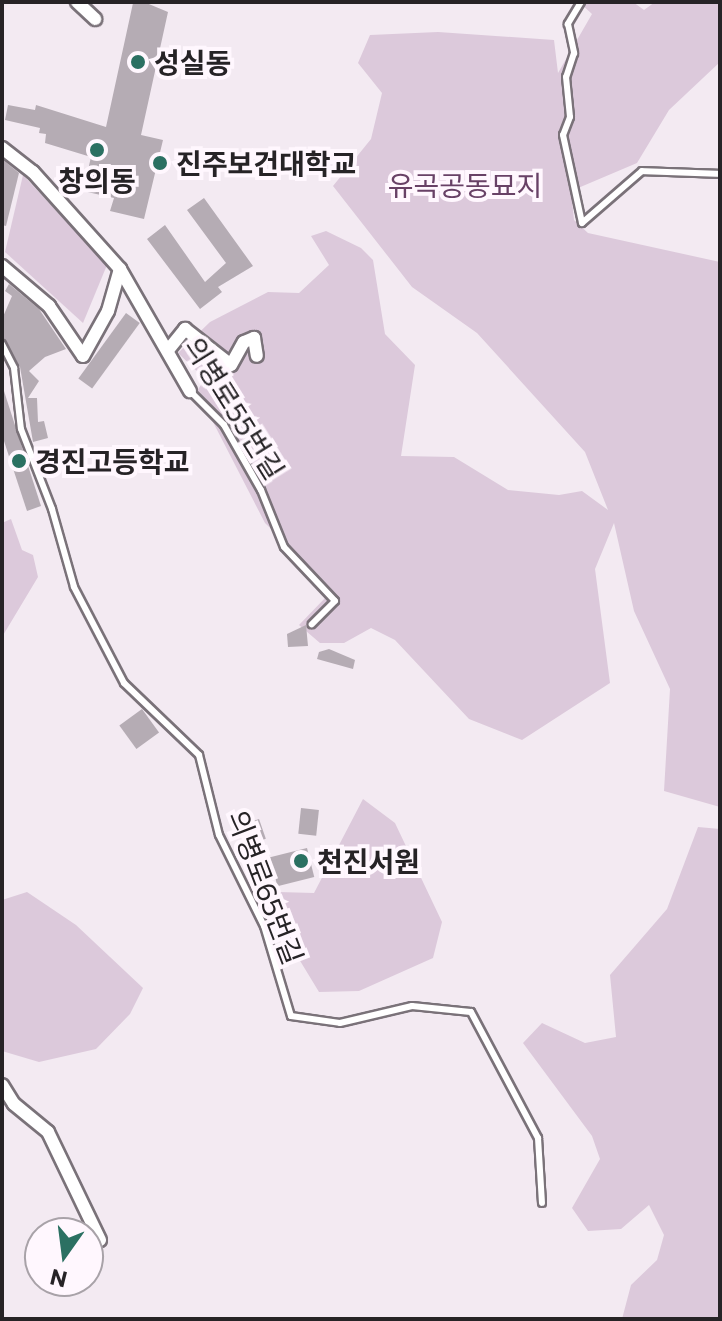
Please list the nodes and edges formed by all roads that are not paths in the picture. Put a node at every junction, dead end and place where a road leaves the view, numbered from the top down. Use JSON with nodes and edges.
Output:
{"nodes":[{"id":1,"x":77,"y":2,"type":"edge"},
{"id":2,"x":581,"y":2,"type":"edge"},
{"id":3,"x":95,"y":19,"type":"dead end"},
{"id":4,"x":2,"y":148,"type":"edge"},
{"id":5,"x":720,"y":174,"type":"edge"},
{"id":6,"x":5,"y":268,"type":"edge"},
{"id":7,"x":120,"y":269,"type":"junction"},
{"id":8,"x":2,"y":284,"type":"edge"},
{"id":9,"x":2,"y":344,"type":"edge"},
{"id":10,"x":169,"y":349,"type":"junction"},
{"id":11,"x":257,"y":356,"type":"dead end"},
{"id":12,"x":190,"y":391,"type":"joint"},
{"id":13,"x":312,"y":624,"type":"dead end"},
{"id":14,"x":2,"y":1085,"type":"edge"},
{"id":15,"x":542,"y":1203,"type":"dead end"},
{"id":16,"x":89,"y":1217,"type":"edge"}],
"edges":[{"from":1,"to":3,"type":"street"},
{"from":2,"to":5,"type":"lane"},
{"from":4,"to":7,"type":"street","name":"의병로55번길"},
{"from":6,"to":7,"type":"street"},
{"from":6,"to":8,"type":"street"},
{"from":7,"to":10,"type":"street","name":"의병로55번길"},
{"from":9,"to":15,"type":"lane","name":"의병로65번길"},
{"from":10,"to":11,"type":"street"},
{"from":10,"to":12,"type":"street","name":"의병로55번길"},
{"from":12,"to":13,"type":"lane","name":"의병로55번길"},
{"from":14,"to":16,"type":"street"}]}
